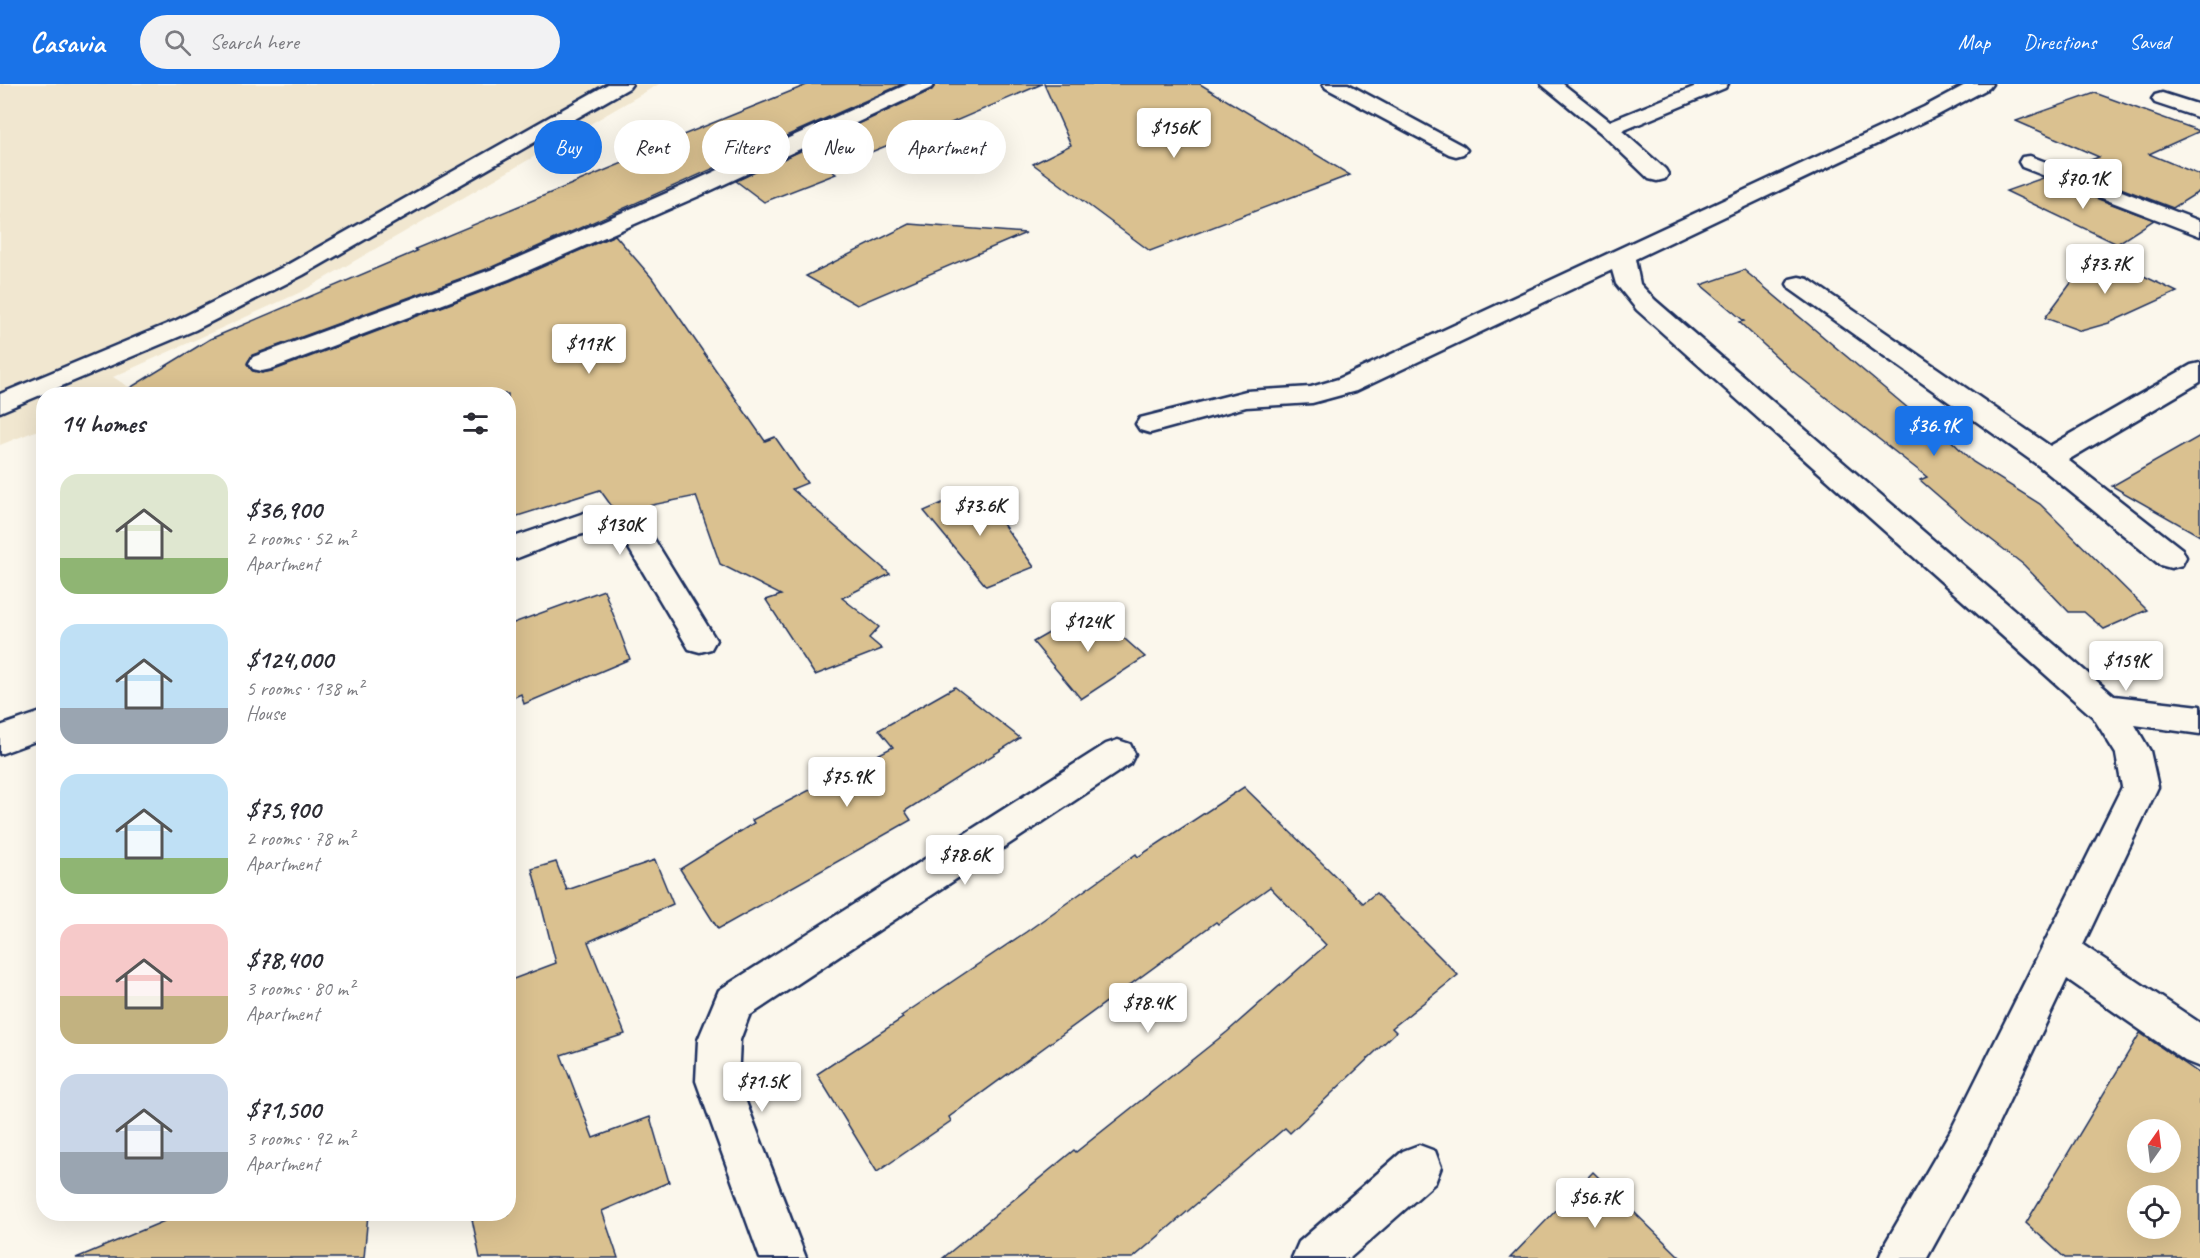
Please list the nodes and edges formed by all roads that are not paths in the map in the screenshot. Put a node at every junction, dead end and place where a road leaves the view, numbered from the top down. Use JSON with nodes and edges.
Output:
{"nodes":[{"id":1,"x":622,"y":84,"type":"edge"},
{"id":2,"x":924,"y":84,"type":"edge"},
{"id":3,"x":1333,"y":84,"type":"edge"},
{"id":4,"x":1551,"y":84,"type":"edge"},
{"id":5,"x":1718,"y":84,"type":"edge"},
{"id":6,"x":1982,"y":84,"type":"edge"},
{"id":7,"x":2162,"y":99,"type":"dead end"},
{"id":8,"x":2200,"y":112,"type":"edge"},
{"id":9,"x":1608,"y":129,"type":"junction"},
{"id":10,"x":1456,"y":150,"type":"dead end"},
{"id":11,"x":2030,"y":162,"type":"dead end"},
{"id":12,"x":1658,"y":174,"type":"dead end"},
{"id":13,"x":2200,"y":229,"type":"edge"},
{"id":14,"x":1623,"y":256,"type":"junction"},
{"id":15,"x":1799,"y":284,"type":"dead end"},
{"id":16,"x":262,"y":363,"type":"dead end"},
{"id":17,"x":2200,"y":371,"type":"edge"},
{"id":18,"x":40,"y":387,"type":"edge"},
{"id":19,"x":36,"y":389,"type":"edge"},
{"id":20,"x":0,"y":404,"type":"edge"},
{"id":21,"x":1150,"y":424,"type":"dead end"},
{"id":22,"x":2049,"y":459,"type":"junction"},
{"id":23,"x":516,"y":548,"type":"edge"},
{"id":24,"x":2171,"y":557,"type":"dead end"},
{"id":25,"x":700,"y":640,"type":"dead end"},
{"id":26,"x":2105,"y":708,"type":"junction"},
{"id":27,"x":2200,"y":720,"type":"edge"},
{"id":28,"x":36,"y":727,"type":"edge"},
{"id":29,"x":0,"y":740,"type":"edge"},
{"id":30,"x":1118,"y":754,"type":"dead end"},
{"id":31,"x":2060,"y":952,"type":"junction"},
{"id":32,"x":2200,"y":1047,"type":"edge"},
{"id":33,"x":1419,"y":1167,"type":"dead end"},
{"id":34,"x":783,"y":1258,"type":"edge"},
{"id":35,"x":1315,"y":1258,"type":"edge"},
{"id":36,"x":1902,"y":1258,"type":"edge"}],
"edges":[{"from":1,"to":18,"type":"street"},
{"from":2,"to":16,"type":"street"},
{"from":3,"to":10,"type":"street"},
{"from":4,"to":9,"type":"street"},
{"from":5,"to":9,"type":"street"},
{"from":6,"to":14,"type":"street"},
{"from":7,"to":8,"type":"street"},
{"from":9,"to":12,"type":"street"},
{"from":11,"to":13,"type":"street"},
{"from":14,"to":21,"type":"street"},
{"from":14,"to":26,"type":"street"},
{"from":15,"to":22,"type":"street"},
{"from":17,"to":22,"type":"street"},
{"from":19,"to":20,"type":"street"},
{"from":22,"to":24,"type":"street"},
{"from":23,"to":25,"type":"street"},
{"from":26,"to":27,"type":"street"},
{"from":26,"to":31,"type":"street"},
{"from":28,"to":29,"type":"street"},
{"from":30,"to":34,"type":"street"},
{"from":31,"to":32,"type":"street"},
{"from":31,"to":36,"type":"street"},
{"from":33,"to":35,"type":"street"}]}
